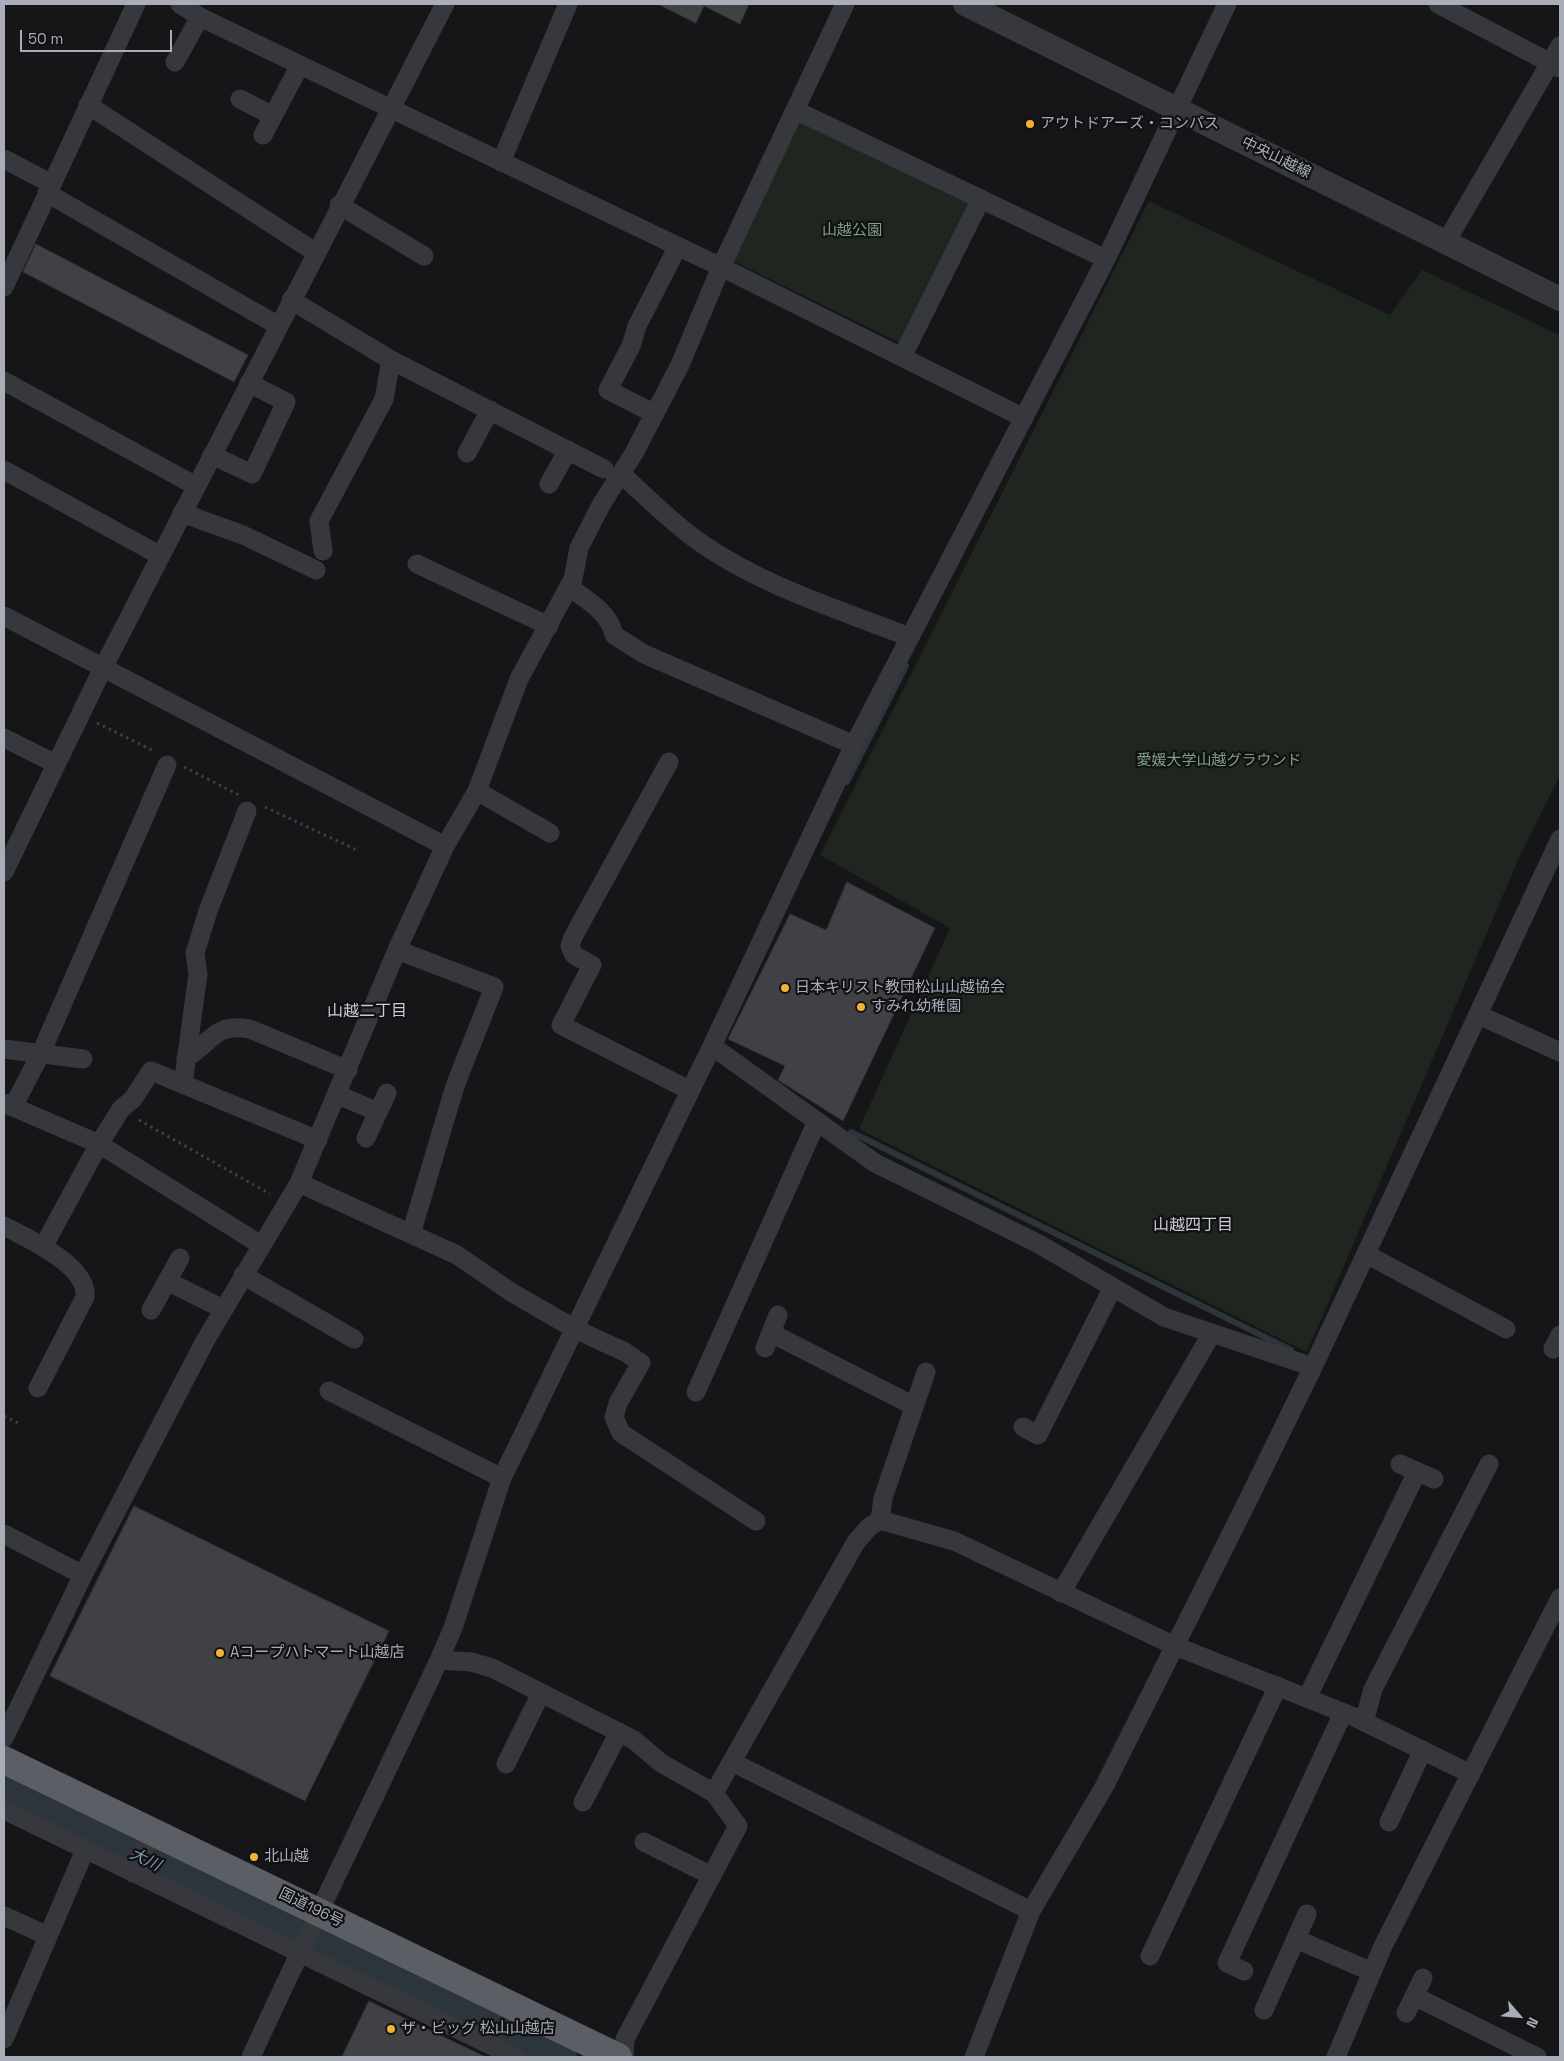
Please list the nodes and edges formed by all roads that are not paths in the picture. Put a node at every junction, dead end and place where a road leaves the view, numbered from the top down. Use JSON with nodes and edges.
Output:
{"nodes":[{"id":1,"x":136,"y":4,"type":"edge"},
{"id":2,"x":180,"y":4,"type":"edge"},
{"id":3,"x":445,"y":4,"type":"edge"},
{"id":4,"x":568,"y":4,"type":"edge"},
{"id":5,"x":845,"y":4,"type":"edge"},
{"id":6,"x":965,"y":4,"type":"edge"},
{"id":7,"x":1227,"y":4,"type":"edge"},
{"id":8,"x":1443,"y":5,"type":"edge"},
{"id":9,"x":200,"y":17,"type":"junction"},
{"id":10,"x":1560,"y":46,"type":"edge"},
{"id":11,"x":176,"y":62,"type":"dead end"},
{"id":12,"x":300,"y":66,"type":"junction"},
{"id":13,"x":1555,"y":66,"type":"edge"},
{"id":14,"x":240,"y":99,"type":"dead end"},
{"id":15,"x":88,"y":106,"type":"junction"},
{"id":16,"x":389,"y":109,"type":"junction"},
{"id":17,"x":1176,"y":109,"type":"junction"},
{"id":18,"x":795,"y":110,"type":"junction"},
{"id":19,"x":273,"y":116,"type":"junction"},
{"id":20,"x":263,"y":135,"type":"dead end"},
{"id":21,"x":4,"y":159,"type":"edge"},
{"id":22,"x":501,"y":162,"type":"junction"},
{"id":23,"x":49,"y":189,"type":"junction"},
{"id":24,"x":981,"y":199,"type":"junction"},
{"id":25,"x":339,"y":205,"type":"junction"},
{"id":26,"x":1446,"y":242,"type":"junction"},
{"id":27,"x":678,"y":246,"type":"junction"},
{"id":28,"x":316,"y":252,"type":"junction"},
{"id":29,"x":424,"y":256,"type":"dead end"},
{"id":30,"x":1106,"y":259,"type":"junction"},
{"id":31,"x":722,"y":267,"type":"junction"},
{"id":32,"x":4,"y":287,"type":"edge"},
{"id":33,"x":1560,"y":299,"type":"edge"},
{"id":34,"x":291,"y":300,"type":"junction"},
{"id":35,"x":278,"y":326,"type":"junction"},
{"id":36,"x":902,"y":357,"type":"junction"},
{"id":37,"x":391,"y":360,"type":"junction"},
{"id":38,"x":4,"y":381,"type":"edge"},
{"id":39,"x":249,"y":382,"type":"junction"},
{"id":40,"x":490,"y":410,"type":"junction"},
{"id":41,"x":655,"y":414,"type":"junction"},
{"id":42,"x":1024,"y":418,"type":"junction"},
{"id":43,"x":568,"y":450,"type":"junction"},
{"id":44,"x":467,"y":452,"type":"dead end"},
{"id":45,"x":212,"y":455,"type":"junction"},
{"id":46,"x":4,"y":470,"type":"edge"},
{"id":47,"x":613,"y":471,"type":"junction"},
{"id":48,"x":549,"y":484,"type":"dead end"},
{"id":49,"x":196,"y":486,"type":"junction"},
{"id":50,"x":182,"y":514,"type":"junction"},
{"id":51,"x":323,"y":551,"type":"dead end"},
{"id":52,"x":161,"y":556,"type":"junction"},
{"id":53,"x":417,"y":564,"type":"dead end"},
{"id":54,"x":316,"y":570,"type":"dead end"},
{"id":55,"x":569,"y":587,"type":"junction"},
{"id":56,"x":4,"y":616,"type":"edge"},
{"id":57,"x":549,"y":626,"type":"junction"},
{"id":58,"x":909,"y":637,"type":"junction"},
{"id":59,"x":103,"y":668,"type":"junction"},
{"id":60,"x":4,"y":738,"type":"edge"},
{"id":61,"x":854,"y":745,"type":"junction"},
{"id":62,"x":168,"y":761,"type":"road end"},
{"id":63,"x":669,"y":762,"type":"dead end"},
{"id":64,"x":56,"y":764,"type":"junction"},
{"id":65,"x":477,"y":791,"type":"junction"},
{"id":66,"x":251,"y":805,"type":"road end"},
{"id":67,"x":550,"y":833,"type":"dead end"},
{"id":68,"x":1560,"y":839,"type":"edge"},
{"id":69,"x":445,"y":846,"type":"junction"},
{"id":70,"x":4,"y":872,"type":"edge"},
{"id":71,"x":397,"y":950,"type":"junction"},
{"id":72,"x":1479,"y":1014,"type":"junction"},
{"id":73,"x":712,"y":1046,"type":"junction"},
{"id":74,"x":4,"y":1049,"type":"edge"},
{"id":75,"x":41,"y":1052,"type":"junction"},
{"id":76,"x":1560,"y":1052,"type":"edge"},
{"id":77,"x":186,"y":1058,"type":"junction"},
{"id":78,"x":83,"y":1059,"type":"dead end"},
{"id":79,"x":348,"y":1070,"type":"junction"},
{"id":80,"x":183,"y":1084,"type":"junction"},
{"id":81,"x":690,"y":1090,"type":"junction"},
{"id":82,"x":387,"y":1093,"type":"dead end"},
{"id":83,"x":338,"y":1095,"type":"junction"},
{"id":84,"x":8,"y":1105,"type":"edge"},
{"id":85,"x":378,"y":1112,"type":"junction"},
{"id":86,"x":817,"y":1121,"type":"junction"},
{"id":87,"x":366,"y":1138,"type":"dead end"},
{"id":88,"x":318,"y":1140,"type":"junction"},
{"id":89,"x":99,"y":1144,"type":"junction"},
{"id":90,"x":299,"y":1183,"type":"junction"},
{"id":91,"x":4,"y":1226,"type":"edge"},
{"id":92,"x":411,"y":1234,"type":"junction"},
{"id":93,"x":261,"y":1245,"type":"junction"},
{"id":94,"x":44,"y":1248,"type":"junction"},
{"id":95,"x":1366,"y":1254,"type":"junction"},
{"id":96,"x":180,"y":1258,"type":"dead end"},
{"id":97,"x":243,"y":1276,"type":"junction"},
{"id":98,"x":167,"y":1281,"type":"junction"},
{"id":99,"x":1113,"y":1287,"type":"junction"},
{"id":100,"x":223,"y":1309,"type":"junction"},
{"id":101,"x":151,"y":1310,"type":"dead end"},
{"id":102,"x":778,"y":1315,"type":"dead end"},
{"id":103,"x":575,"y":1328,"type":"junction"},
{"id":104,"x":1506,"y":1330,"type":"dead end"},
{"id":105,"x":1212,"y":1333,"type":"junction"},
{"id":106,"x":354,"y":1339,"type":"dead end"},
{"id":107,"x":1313,"y":1367,"type":"junction"},
{"id":108,"x":926,"y":1372,"type":"dead end"},
{"id":109,"x":38,"y":1388,"type":"dead end"},
{"id":110,"x":329,"y":1390,"type":"dead end"},
{"id":111,"x":696,"y":1392,"type":"dead end"},
{"id":112,"x":914,"y":1406,"type":"junction"},
{"id":113,"x":1023,"y":1427,"type":"dead end"},
{"id":114,"x":1400,"y":1464,"type":"dead end"},
{"id":115,"x":1489,"y":1464,"type":"dead end"},
{"id":116,"x":502,"y":1478,"type":"junction"},
{"id":117,"x":880,"y":1520,"type":"junction"},
{"id":118,"x":756,"y":1521,"type":"dead end"},
{"id":119,"x":4,"y":1534,"type":"edge"},
{"id":120,"x":83,"y":1575,"type":"junction"},
{"id":121,"x":1061,"y":1593,"type":"junction"},
{"id":122,"x":1560,"y":1598,"type":"edge"},
{"id":123,"x":1175,"y":1646,"type":"junction"},
{"id":124,"x":440,"y":1660,"type":"junction"},
{"id":125,"x":1278,"y":1686,"type":"junction"},
{"id":126,"x":541,"y":1693,"type":"junction"},
{"id":127,"x":1307,"y":1698,"type":"junction"},
{"id":128,"x":1343,"y":1712,"type":"junction"},
{"id":129,"x":1364,"y":1722,"type":"junction"},
{"id":130,"x":619,"y":1732,"type":"junction"},
{"id":131,"x":4,"y":1738,"type":"edge"},
{"id":132,"x":1423,"y":1750,"type":"junction"},
{"id":133,"x":4,"y":1760,"type":"edge"},
{"id":134,"x":732,"y":1762,"type":"junction"},
{"id":135,"x":506,"y":1764,"type":"dead end"},
{"id":136,"x":1472,"y":1774,"type":"junction"},
{"id":137,"x":714,"y":1793,"type":"junction"},
{"id":138,"x":583,"y":1802,"type":"dead end"},
{"id":139,"x":4,"y":1810,"type":"edge"},
{"id":140,"x":1389,"y":1822,"type":"dead end"},
{"id":141,"x":149,"y":1838,"type":"junction"},
{"id":142,"x":644,"y":1842,"type":"dead end"},
{"id":143,"x":85,"y":1850,"type":"junction"},
{"id":144,"x":134,"y":1870,"type":"junction"},
{"id":145,"x":712,"y":1876,"type":"junction"},
{"id":146,"x":1031,"y":1911,"type":"junction"},
{"id":147,"x":1307,"y":1914,"type":"dead end"},
{"id":148,"x":4,"y":1916,"type":"edge"},
{"id":149,"x":314,"y":1919,"type":"junction"},
{"id":150,"x":48,"y":1936,"type":"junction"},
{"id":151,"x":1296,"y":1938,"type":"junction"},
{"id":152,"x":301,"y":1949,"type":"junction"},
{"id":153,"x":1150,"y":1956,"type":"dead end"},
{"id":154,"x":1244,"y":1971,"type":"dead end"},
{"id":155,"x":1372,"y":1972,"type":"junction"},
{"id":156,"x":1423,"y":1978,"type":"dead end"},
{"id":157,"x":1264,"y":2010,"type":"dead end"},
{"id":158,"x":4,"y":2039,"type":"edge"},
{"id":159,"x":1339,"y":2056,"type":"edge"},
{"id":160,"x":251,"y":2057,"type":"edge"},
{"id":161,"x":515,"y":2057,"type":"edge"},
{"id":162,"x":618,"y":2057,"type":"edge"},
{"id":163,"x":624,"y":2057,"type":"edge"},
{"id":164,"x":974,"y":2057,"type":"edge"},
{"id":165,"x":1537,"y":2057,"type":"edge"}],
"edges":[{"from":1,"to":15,"type":"street"},
{"from":2,"to":9,"type":"street"},
{"from":3,"to":16,"type":"street"},
{"from":4,"to":22,"type":"street"},
{"from":5,"to":18,"type":"street"},
{"from":6,"to":17,"type":"street","name":"中央山越線"},
{"from":7,"to":17,"type":"street"},
{"from":8,"to":13,"type":"street"},
{"from":9,"to":11,"type":"street"},
{"from":9,"to":12,"type":"street"},
{"from":10,"to":13,"type":"street"},
{"from":12,"to":16,"type":"street"},
{"from":12,"to":19,"type":"street"},
{"from":13,"to":26,"type":"street"},
{"from":14,"to":19,"type":"street"},
{"from":15,"to":23,"type":"street"},
{"from":15,"to":28,"type":"street"},
{"from":16,"to":22,"type":"street"},
{"from":16,"to":25,"type":"street"},
{"from":17,"to":26,"type":"street","name":"中央山越線"},
{"from":17,"to":30,"type":"street"},
{"from":18,"to":24,"type":"street"},
{"from":18,"to":31,"type":"street"},
{"from":19,"to":20,"type":"street"},
{"from":21,"to":23,"type":"street"},
{"from":22,"to":27,"type":"street"},
{"from":23,"to":32,"type":"street"},
{"from":23,"to":35,"type":"street"},
{"from":24,"to":30,"type":"street"},
{"from":24,"to":36,"type":"street"},
{"from":25,"to":28,"type":"street"},
{"from":25,"to":29,"type":"street"},
{"from":26,"to":33,"type":"street","name":"中央山越線"},
{"from":27,"to":31,"type":"street"},
{"from":27,"to":41,"type":"street"},
{"from":28,"to":34,"type":"street"},
{"from":30,"to":42,"type":"street"},
{"from":31,"to":36,"type":"street"},
{"from":31,"to":41,"type":"street"},
{"from":34,"to":35,"type":"street"},
{"from":34,"to":37,"type":"street"},
{"from":35,"to":39,"type":"street"},
{"from":36,"to":42,"type":"street"},
{"from":37,"to":40,"type":"street"},
{"from":37,"to":51,"type":"street"},
{"from":38,"to":49,"type":"street"},
{"from":39,"to":45,"type":"street"},
{"from":39,"to":45,"type":"street"},
{"from":40,"to":43,"type":"street"},
{"from":40,"to":44,"type":"street"},
{"from":41,"to":47,"type":"street"},
{"from":42,"to":58,"type":"street"},
{"from":43,"to":47,"type":"street"},
{"from":43,"to":48,"type":"street"},
{"from":45,"to":49,"type":"street"},
{"from":46,"to":52,"type":"street"},
{"from":47,"to":55,"type":"street"},
{"from":47,"to":58,"type":"street"},
{"from":49,"to":50,"type":"street"},
{"from":50,"to":52,"type":"street"},
{"from":50,"to":54,"type":"street"},
{"from":52,"to":59,"type":"street"},
{"from":53,"to":57,"type":"street"},
{"from":55,"to":57,"type":"street"},
{"from":55,"to":61,"type":"street"},
{"from":56,"to":59,"type":"street"},
{"from":57,"to":65,"type":"street"},
{"from":58,"to":61,"type":"street"},
{"from":59,"to":64,"type":"street"},
{"from":59,"to":69,"type":"street"},
{"from":60,"to":64,"type":"street"},
{"from":61,"to":73,"type":"street"},
{"from":62,"to":75,"type":"street"},
{"from":63,"to":81,"type":"street"},
{"from":64,"to":70,"type":"street"},
{"from":65,"to":67,"type":"street"},
{"from":65,"to":69,"type":"street"},
{"from":66,"to":77,"type":"street"},
{"from":68,"to":72,"type":"street"},
{"from":69,"to":71,"type":"street"},
{"from":71,"to":79,"type":"street"},
{"from":71,"to":92,"type":"street"},
{"from":72,"to":76,"type":"street"},
{"from":72,"to":95,"type":"street"},
{"from":73,"to":81,"type":"street"},
{"from":73,"to":86,"type":"street"},
{"from":74,"to":75,"type":"street"},
{"from":75,"to":78,"type":"street"},
{"from":75,"to":84,"type":"street"},
{"from":77,"to":79,"type":"street"},
{"from":77,"to":80,"type":"street"},
{"from":79,"to":83,"type":"street"},
{"from":80,"to":88,"type":"street"},
{"from":80,"to":89,"type":"street"},
{"from":81,"to":103,"type":"street"},
{"from":82,"to":85,"type":"street"},
{"from":83,"to":85,"type":"street"},
{"from":83,"to":88,"type":"street"},
{"from":84,"to":89,"type":"street"},
{"from":85,"to":87,"type":"street"},
{"from":86,"to":99,"type":"street"},
{"from":86,"to":111,"type":"street"},
{"from":88,"to":90,"type":"street"},
{"from":89,"to":93,"type":"street"},
{"from":89,"to":94,"type":"street"},
{"from":90,"to":92,"type":"street"},
{"from":90,"to":93,"type":"street"},
{"from":91,"to":94,"type":"street"},
{"from":92,"to":103,"type":"street"},
{"from":93,"to":97,"type":"street"},
{"from":94,"to":109,"type":"street"},
{"from":95,"to":104,"type":"street"},
{"from":95,"to":107,"type":"street"},
{"from":96,"to":98,"type":"street"},
{"from":97,"to":100,"type":"street"},
{"from":97,"to":106,"type":"street"},
{"from":98,"to":100,"type":"street"},
{"from":98,"to":101,"type":"street"},
{"from":99,"to":105,"type":"street"},
{"from":99,"to":113,"type":"street"},
{"from":100,"to":120,"type":"street"},
{"from":102,"to":112,"type":"street"},
{"from":103,"to":116,"type":"street"},
{"from":103,"to":118,"type":"street"},
{"from":105,"to":107,"type":"street"},
{"from":105,"to":121,"type":"street"},
{"from":107,"to":123,"type":"street"},
{"from":108,"to":112,"type":"street"},
{"from":110,"to":116,"type":"street"},
{"from":112,"to":117,"type":"street"},
{"from":114,"to":127,"type":"street"},
{"from":115,"to":129,"type":"street"},
{"from":116,"to":124,"type":"street"},
{"from":117,"to":121,"type":"street"},
{"from":117,"to":134,"type":"street"},
{"from":119,"to":120,"type":"street"},
{"from":120,"to":131,"type":"street"},
{"from":121,"to":123,"type":"street"},
{"from":122,"to":136,"type":"street"},
{"from":123,"to":125,"type":"street"},
{"from":123,"to":146,"type":"street"},
{"from":124,"to":126,"type":"street"},
{"from":124,"to":149,"type":"street"},
{"from":125,"to":127,"type":"street"},
{"from":125,"to":153,"type":"street"},
{"from":126,"to":130,"type":"street"},
{"from":126,"to":135,"type":"street"},
{"from":127,"to":128,"type":"street"},
{"from":128,"to":129,"type":"street"},
{"from":128,"to":154,"type":"street"},
{"from":129,"to":132,"type":"street"},
{"from":130,"to":137,"type":"street"},
{"from":130,"to":138,"type":"street"},
{"from":132,"to":136,"type":"street"},
{"from":132,"to":140,"type":"street"},
{"from":133,"to":141,"type":"highway","name":"国道196号"},
{"from":134,"to":137,"type":"street"},
{"from":134,"to":146,"type":"street"},
{"from":136,"to":155,"type":"street"},
{"from":137,"to":145,"type":"street"},
{"from":139,"to":143,"type":"street"},
{"from":141,"to":144,"type":"street"},
{"from":141,"to":149,"type":"highway","name":"国道196号"},
{"from":142,"to":145,"type":"street"},
{"from":143,"to":144,"type":"street"},
{"from":143,"to":150,"type":"street"},
{"from":144,"to":152,"type":"street"},
{"from":145,"to":163,"type":"street"},
{"from":146,"to":164,"type":"street"},
{"from":147,"to":151,"type":"street"},
{"from":148,"to":150,"type":"street"},
{"from":149,"to":152,"type":"street"},
{"from":149,"to":162,"type":"highway","name":"国道196号"},
{"from":150,"to":158,"type":"street"},
{"from":151,"to":155,"type":"street"},
{"from":151,"to":157,"type":"street"},
{"from":152,"to":160,"type":"street"},
{"from":152,"to":161,"type":"street"},
{"from":155,"to":159,"type":"street"},
{"from":156,"to":165,"type":"street"}]}
